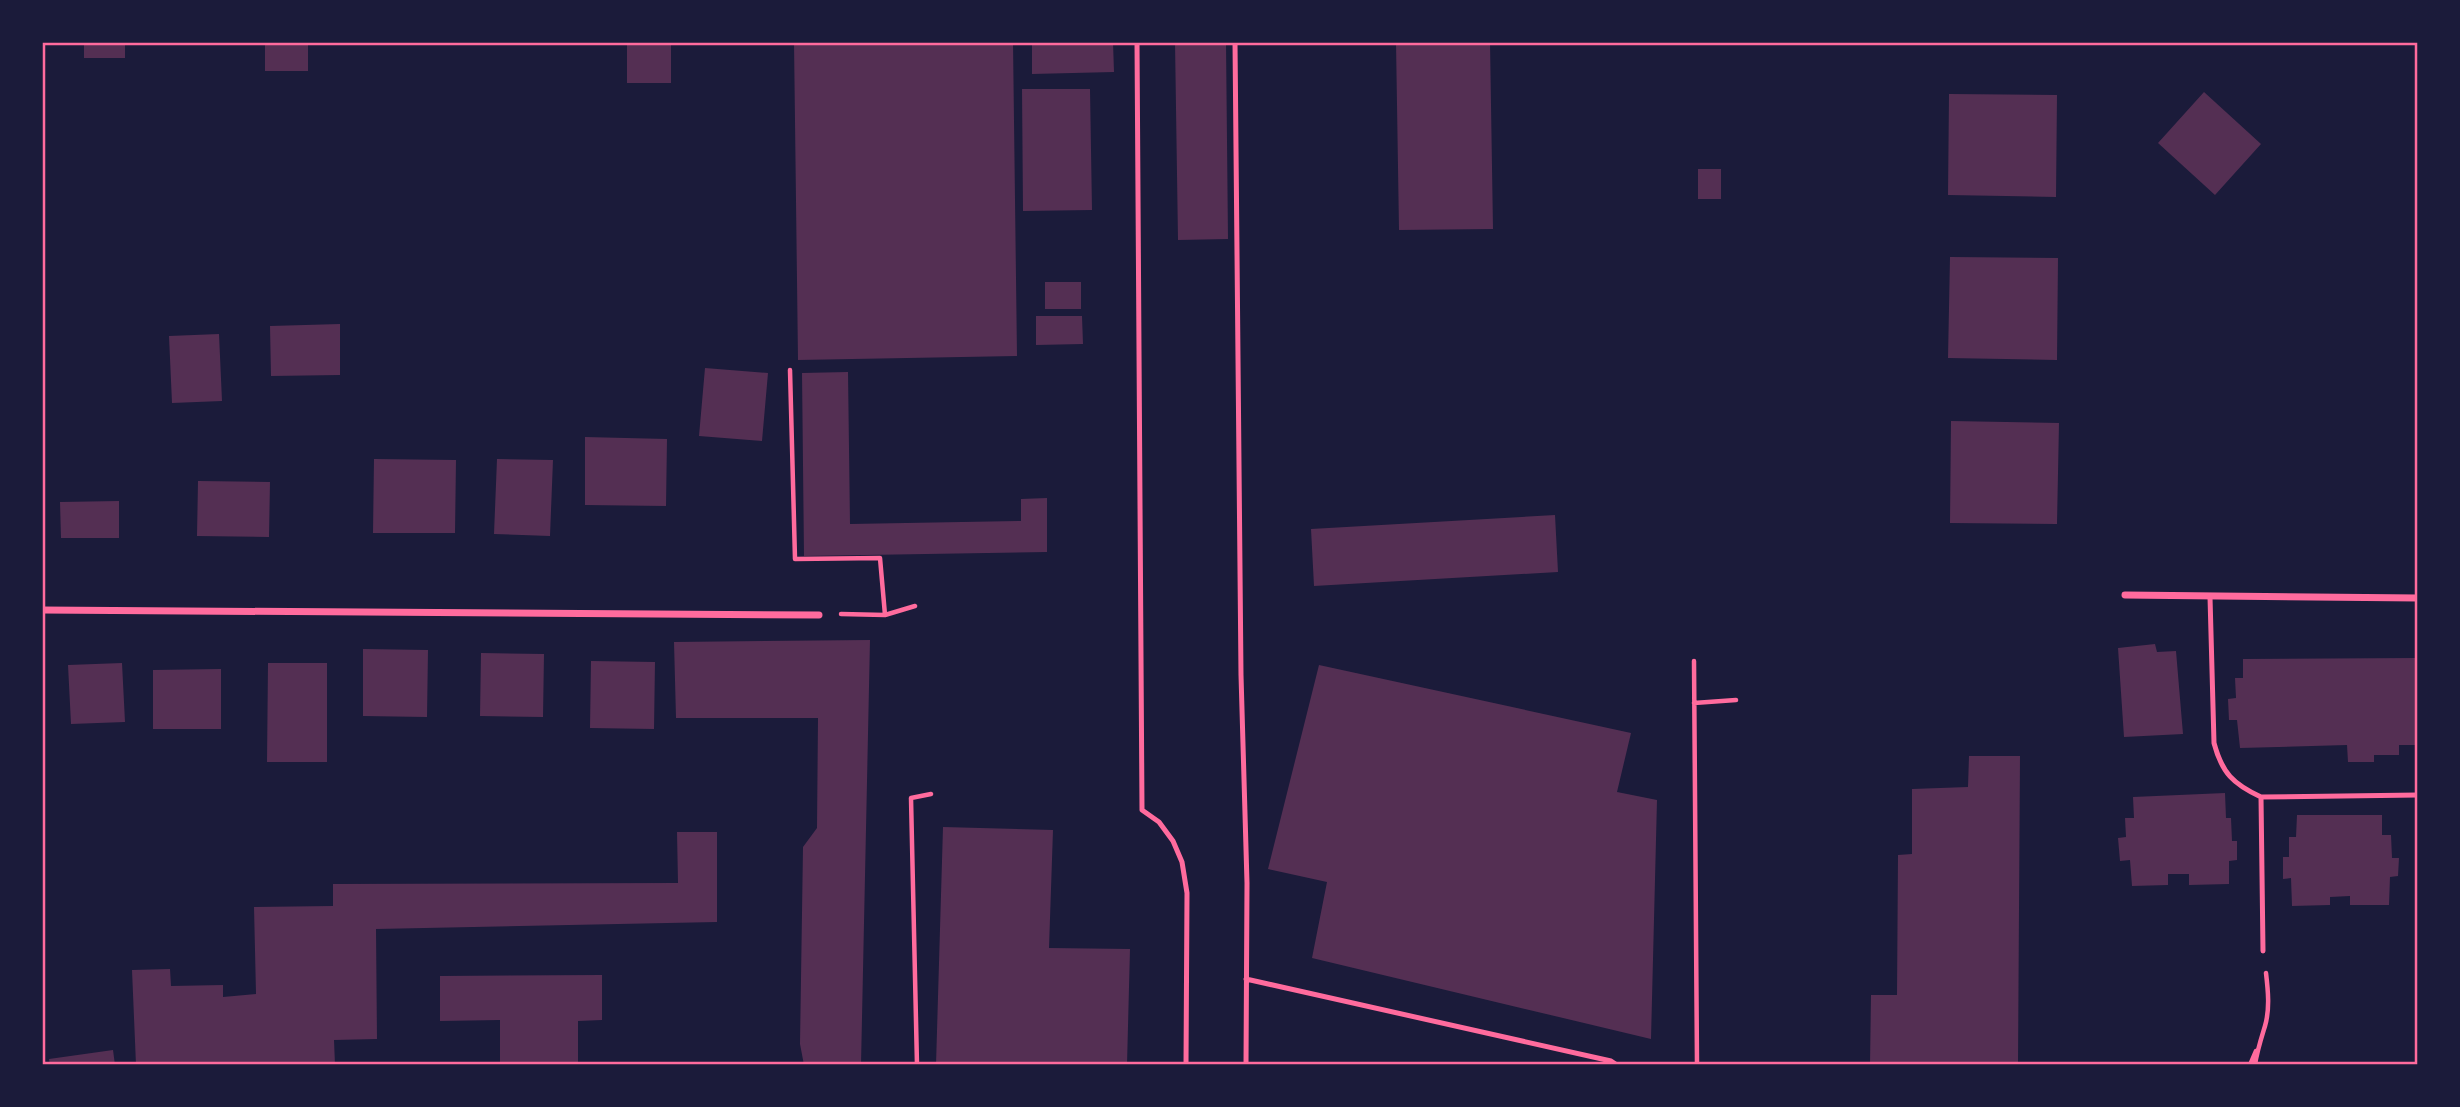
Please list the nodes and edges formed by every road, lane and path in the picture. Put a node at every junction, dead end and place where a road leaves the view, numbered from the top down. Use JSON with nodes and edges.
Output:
{"nodes":[{"id":1,"x":1137,"y":42,"type":"edge"},
{"id":2,"x":1235,"y":42,"type":"edge"},
{"id":3,"x":790,"y":370,"type":"dead end"},
{"id":4,"x":2125,"y":595,"type":"dead end"},
{"id":5,"x":2210,"y":597,"type":"junction"},
{"id":6,"x":2418,"y":597,"type":"edge"},
{"id":7,"x":915,"y":606,"type":"dead end"},
{"id":8,"x":42,"y":610,"type":"edge"},
{"id":9,"x":820,"y":615,"type":"joint"},
{"id":10,"x":885,"y":615,"type":"junction"},
{"id":11,"x":1694,"y":661,"type":"dead end"},
{"id":12,"x":1736,"y":700,"type":"dead end"},
{"id":13,"x":1694,"y":703,"type":"junction"},
{"id":14,"x":931,"y":794,"type":"dead end"},
{"id":15,"x":2418,"y":795,"type":"edge"},
{"id":16,"x":2262,"y":797,"type":"junction"},
{"id":17,"x":2263,"y":951,"type":"joint"},
{"id":18,"x":1246,"y":979,"type":"junction"},
{"id":19,"x":2257,"y":1047,"type":"junction"},
{"id":20,"x":917,"y":1065,"type":"edge"},
{"id":21,"x":1186,"y":1065,"type":"edge"},
{"id":22,"x":1246,"y":1065,"type":"edge"},
{"id":23,"x":1617,"y":1065,"type":"edge"},
{"id":24,"x":1697,"y":1065,"type":"edge"},
{"id":25,"x":2250,"y":1065,"type":"edge"},
{"id":26,"x":2255,"y":1065,"type":"edge"}],
"edges":[{"from":1,"to":21,"type":"lane"},
{"from":2,"to":18,"type":"lane"},
{"from":3,"to":10,"type":"path"},
{"from":4,"to":5,"type":"street"},
{"from":5,"to":6,"type":"street"},
{"from":5,"to":16,"type":"lane"},
{"from":7,"to":10,"type":"path"},
{"from":8,"to":9,"type":"street"},
{"from":9,"to":10,"type":"path"},
{"from":11,"to":13,"type":"path"},
{"from":12,"to":13,"type":"path"},
{"from":13,"to":24,"type":"path"},
{"from":14,"to":20,"type":"path"},
{"from":15,"to":16,"type":"lane"},
{"from":16,"to":17,"type":"lane"},
{"from":17,"to":19,"type":"path"},
{"from":18,"to":22,"type":"lane"},
{"from":18,"to":23,"type":"lane"},
{"from":19,"to":25,"type":"path"},
{"from":19,"to":26,"type":"path"}]}
